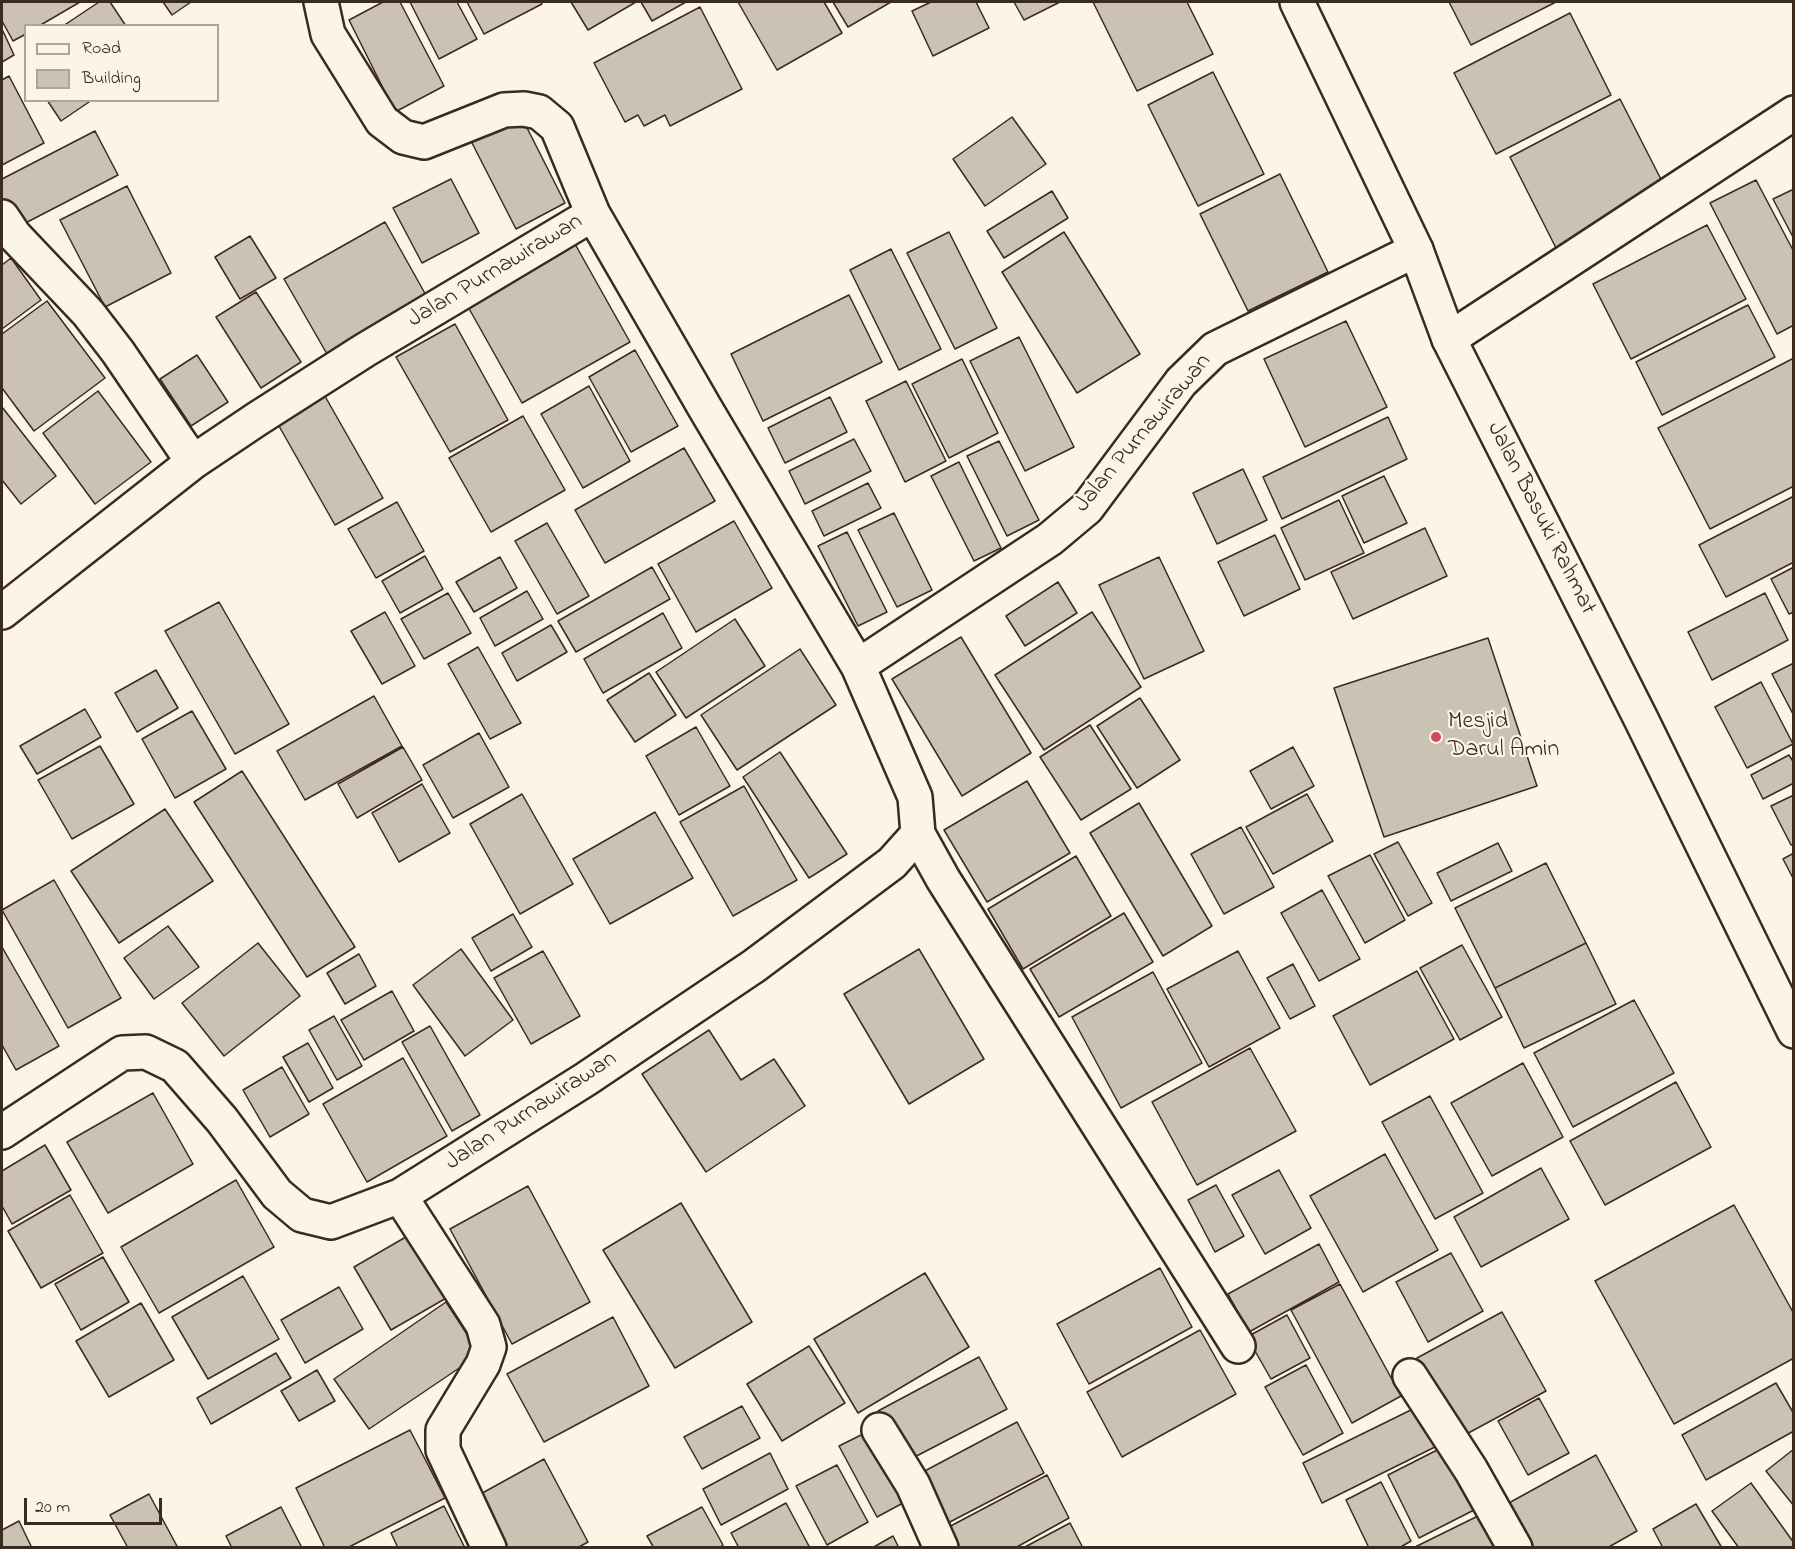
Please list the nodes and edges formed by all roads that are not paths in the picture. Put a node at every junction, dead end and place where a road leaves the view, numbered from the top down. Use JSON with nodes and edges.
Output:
{"nodes":[{"id":1,"x":321,"y":2,"type":"edge"},
{"id":2,"x":1297,"y":2,"type":"edge"},
{"id":3,"x":1794,"y":113,"type":"edge"},
{"id":4,"x":593,"y":214,"type":"junction"},
{"id":5,"x":2,"y":218,"type":"edge"},
{"id":6,"x":1416,"y":250,"type":"junction"},
{"id":7,"x":1449,"y":339,"type":"junction"},
{"id":8,"x":193,"y":462,"type":"junction"},
{"id":9,"x":2,"y":612,"type":"edge"},
{"id":10,"x":858,"y":666,"type":"junction"},
{"id":11,"x":918,"y":834,"type":"junction"},
{"id":12,"x":1794,"y":1031,"type":"edge"},
{"id":13,"x":2,"y":1132,"type":"edge"},
{"id":14,"x":400,"y":1196,"type":"junction"},
{"id":15,"x":1238,"y":1347,"type":"dead end"},
{"id":16,"x":1410,"y":1376,"type":"dead end"},
{"id":17,"x":879,"y":1430,"type":"dead end"},
{"id":18,"x":489,"y":1548,"type":"edge"},
{"id":19,"x":941,"y":1548,"type":"edge"},
{"id":20,"x":1515,"y":1548,"type":"edge"}],
"edges":[{"from":1,"to":4,"type":"main road"},
{"from":2,"to":6,"type":"main road","name":"Jalan Basuki Rahmat"},
{"from":3,"to":7,"type":"main road"},
{"from":4,"to":8,"type":"main road","name":"Jalan Purnawirawan"},
{"from":4,"to":10,"type":"main road","name":"Jalan Purnawirawan"},
{"from":5,"to":8,"type":"main road"},
{"from":6,"to":7,"type":"main road","name":"Jalan Basuki Rahmat"},
{"from":6,"to":10,"type":"main road","name":"Jalan Purnawirawan"},
{"from":7,"to":12,"type":"main road","name":"Jalan Basuki Rahmat"},
{"from":8,"to":9,"type":"main road","name":"Jalan Purnawirawan"},
{"from":10,"to":11,"type":"main road","name":"Jalan Purnawirawan"},
{"from":11,"to":14,"type":"main road","name":"Jalan Purnawirawan"},
{"from":11,"to":15,"type":"main road"},
{"from":13,"to":14,"type":"main road","name":"Jalan Purnawirawan"},
{"from":14,"to":18,"type":"main road"},
{"from":16,"to":20,"type":"main road"},
{"from":17,"to":19,"type":"main road"}]}
